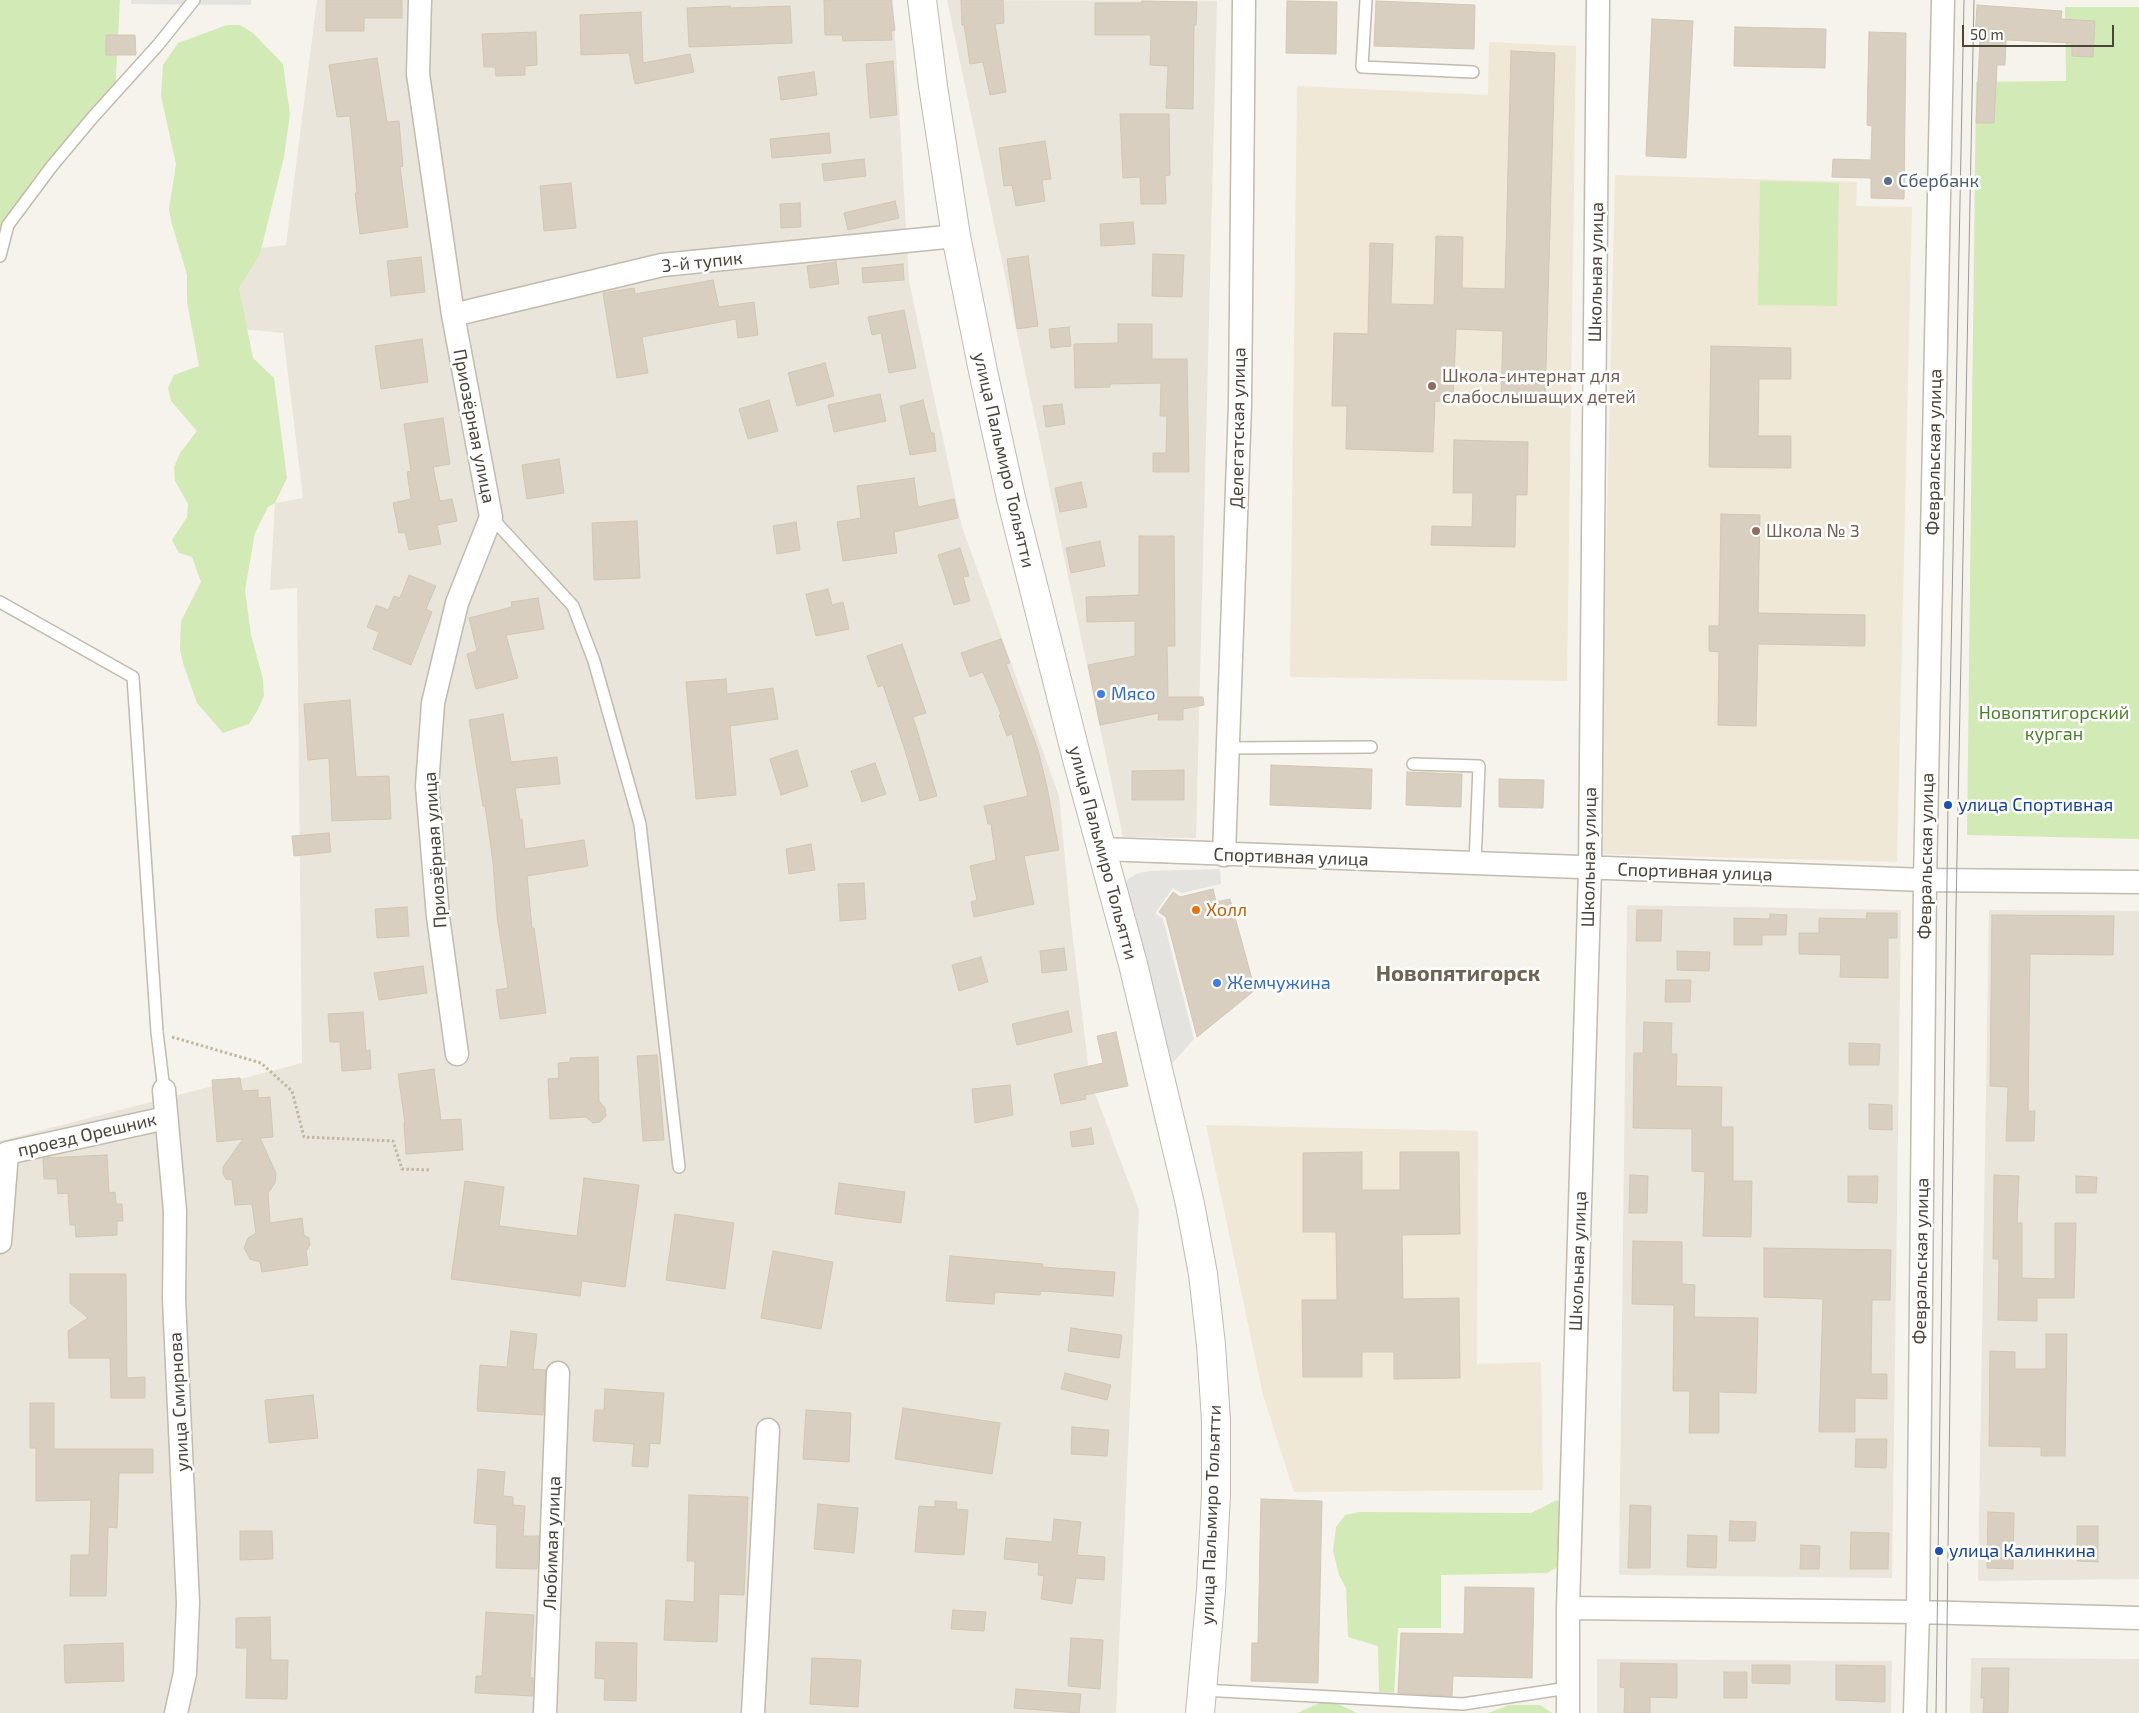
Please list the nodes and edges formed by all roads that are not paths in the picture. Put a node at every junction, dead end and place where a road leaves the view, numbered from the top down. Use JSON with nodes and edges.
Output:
{"nodes":[{"id":1,"x":194,"y":0,"type":"edge"},
{"id":2,"x":420,"y":0,"type":"edge"},
{"id":3,"x":922,"y":0,"type":"edge"},
{"id":4,"x":1244,"y":0,"type":"edge"},
{"id":5,"x":1366,"y":0,"type":"edge"},
{"id":6,"x":1598,"y":0,"type":"edge"},
{"id":7,"x":1943,"y":0,"type":"edge"},
{"id":8,"x":1473,"y":72,"type":"dead end"},
{"id":9,"x":956,"y":236,"type":"junction"},
{"id":10,"x":0,"y":256,"type":"edge"},
{"id":11,"x":453,"y":315,"type":"junction"},
{"id":12,"x":490,"y":517,"type":"junction"},
{"id":13,"x":0,"y":602,"type":"edge"},
{"id":14,"x":1371,"y":747,"type":"dead end"},
{"id":15,"x":1228,"y":748,"type":"junction"},
{"id":16,"x":1413,"y":764,"type":"dead end"},
{"id":17,"x":1102,"y":849,"type":"junction"},
{"id":18,"x":1224,"y":855,"type":"junction"},
{"id":19,"x":1475,"y":864,"type":"junction"},
{"id":20,"x":1590,"y":869,"type":"junction"},
{"id":21,"x":1925,"y":880,"type":"junction"},
{"id":22,"x":2139,"y":882,"type":"edge"},
{"id":23,"x":457,"y":1054,"type":"dead end"},
{"id":24,"x":164,"y":1090,"type":"joint"},
{"id":25,"x":166,"y":1118,"type":"junction"},
{"id":26,"x":678,"y":1167,"type":"dead end"},
{"id":27,"x":0,"y":1242,"type":"edge"},
{"id":28,"x":558,"y":1373,"type":"dead end"},
{"id":29,"x":768,"y":1430,"type":"dead end"},
{"id":30,"x":1568,"y":1608,"type":"junction"},
{"id":31,"x":1918,"y":1612,"type":"junction"},
{"id":32,"x":2139,"y":1618,"type":"edge"},
{"id":33,"x":1568,"y":1688,"type":"junction"},
{"id":34,"x":1201,"y":1702,"type":"edge"},
{"id":35,"x":1420,"y":1707,"type":"edge"},
{"id":36,"x":176,"y":1713,"type":"edge"},
{"id":37,"x":545,"y":1713,"type":"edge"},
{"id":38,"x":752,"y":1713,"type":"edge"},
{"id":39,"x":1568,"y":1713,"type":"edge"},
{"id":40,"x":1914,"y":1713,"type":"edge"}],
"edges":[{"from":1,"to":10,"type":"lane"},
{"from":2,"to":11,"type":"street","name":"Приозёрная улица"},
{"from":3,"to":9,"type":"street","name":"улица Пальмиро Тольятти"},
{"from":4,"to":15,"type":"street","name":"Делегатская улица"},
{"from":5,"to":8,"type":"lane"},
{"from":6,"to":20,"type":"street","name":"Школьная улица"},
{"from":7,"to":21,"type":"street","name":"Февральская улица"},
{"from":9,"to":11,"type":"street","name":"3-й тупик"},
{"from":9,"to":17,"type":"street","name":"улица Пальмиро Тольятти"},
{"from":11,"to":12,"type":"street","name":"Приозёрная улица"},
{"from":12,"to":23,"type":"street","name":"Приозёрная улица"},
{"from":12,"to":26,"type":"lane"},
{"from":13,"to":24,"type":"lane"},
{"from":14,"to":15,"type":"lane"},
{"from":15,"to":18,"type":"street","name":"Делегатская улица"},
{"from":16,"to":19,"type":"lane"},
{"from":17,"to":18,"type":"street","name":"Спортивная улица"},
{"from":17,"to":34,"type":"street","name":"улица Пальмиро Тольятти"},
{"from":18,"to":19,"type":"street","name":"Спортивная улица"},
{"from":19,"to":20,"type":"street","name":"Спортивная улица"},
{"from":20,"to":21,"type":"street","name":"Спортивная улица"},
{"from":20,"to":30,"type":"street","name":"Школьная улица"},
{"from":21,"to":22,"type":"street","name":"Спортивная улица"},
{"from":21,"to":31,"type":"street","name":"Февральская улица"},
{"from":24,"to":25,"type":"street","name":"улица Смирнова"},
{"from":25,"to":27,"type":"street","name":"проезд Орешник"},
{"from":25,"to":36,"type":"street","name":"улица Смирнова"},
{"from":28,"to":37,"type":"street","name":"Любимая улица"},
{"from":29,"to":38,"type":"street"},
{"from":30,"to":31,"type":"street"},
{"from":30,"to":33,"type":"street","name":"Школьная улица"},
{"from":31,"to":32,"type":"street"},
{"from":31,"to":40,"type":"street","name":"Февральская улица"},
{"from":33,"to":35,"type":"lane"},
{"from":33,"to":39,"type":"street","name":"Школьная улица"},
{"from":34,"to":35,"type":"lane"}]}
